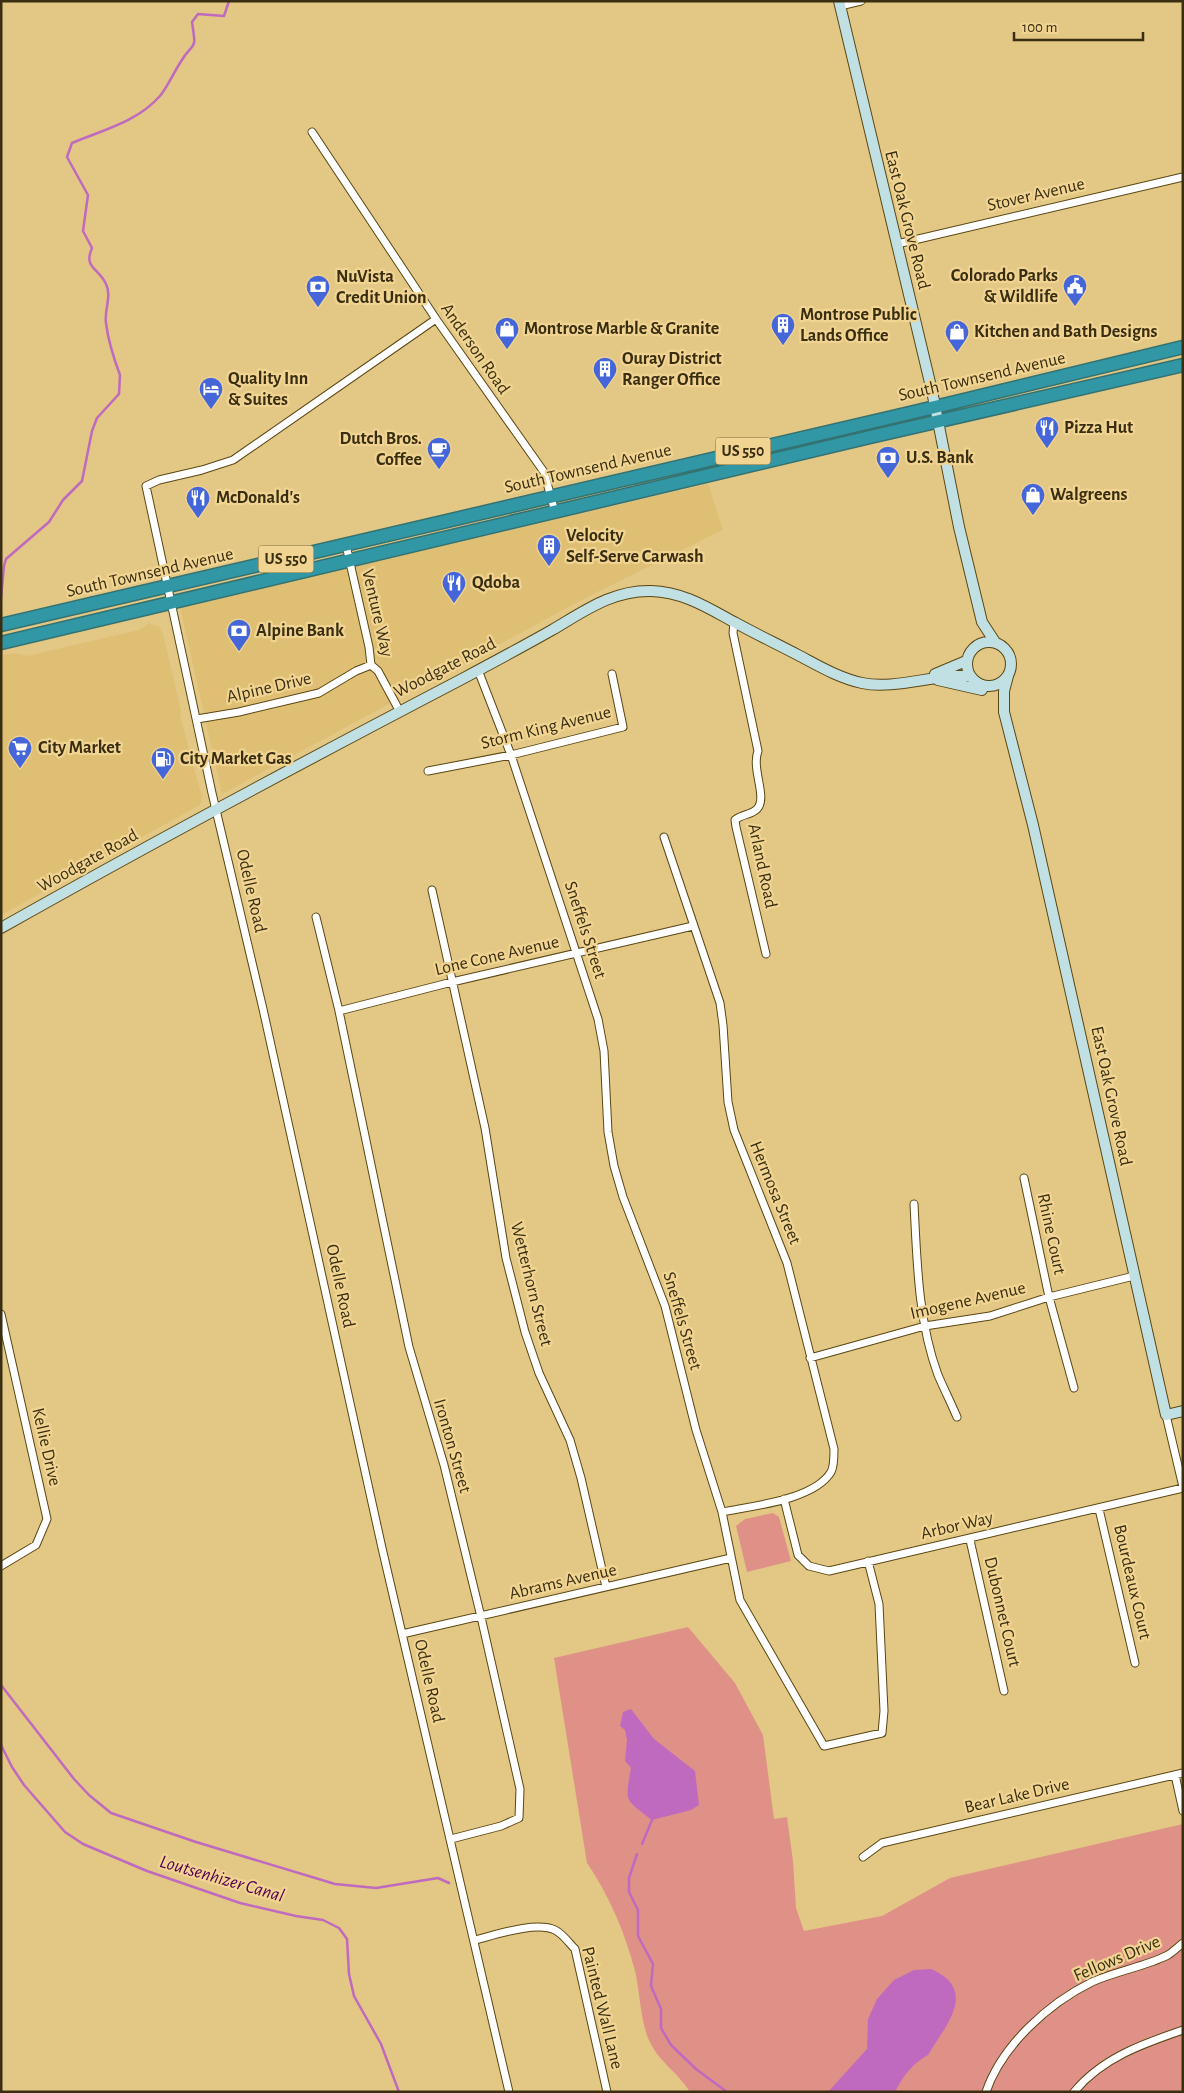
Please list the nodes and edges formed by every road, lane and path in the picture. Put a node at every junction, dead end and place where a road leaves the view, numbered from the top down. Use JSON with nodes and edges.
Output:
{"nodes":[{"id":1,"x":861,"y":1,"type":"edge"},
{"id":2,"x":840,"y":4,"type":"edge"},
{"id":3,"x":312,"y":132,"type":"dead end"},
{"id":4,"x":1183,"y":177,"type":"edge"},
{"id":5,"x":896,"y":244,"type":"junction"},
{"id":6,"x":436,"y":319,"type":"junction"},
{"id":7,"x":1183,"y":347,"type":"edge"},
{"id":8,"x":1183,"y":365,"type":"edge"},
{"id":9,"x":934,"y":407,"type":"junction"},
{"id":10,"x":937,"y":422,"type":"junction"},
{"id":11,"x":552,"y":496,"type":"junction"},
{"id":12,"x":556,"y":512,"type":"junction"},
{"id":13,"x":346,"y":545,"type":"junction"},
{"id":14,"x":349,"y":560,"type":"junction"},
{"id":15,"x":168,"y":587,"type":"junction"},
{"id":16,"x":172,"y":603,"type":"junction"},
{"id":17,"x":734,"y":622,"type":"junction"},
{"id":18,"x":982,"y":622,"type":"junction"},
{"id":19,"x":1,"y":625,"type":"edge"},
{"id":20,"x":995,"y":642,"type":"junction"},
{"id":21,"x":1,"y":643,"type":"edge"},
{"id":22,"x":976,"y":646,"type":"junction"},
{"id":23,"x":966,"y":661,"type":"junction"},
{"id":24,"x":371,"y":665,"type":"junction"},
{"id":25,"x":478,"y":670,"type":"junction"},
{"id":26,"x":612,"y":674,"type":"dead end"},
{"id":27,"x":969,"y":676,"type":"junction"},
{"id":28,"x":1008,"y":676,"type":"junction"},
{"id":29,"x":922,"y":679,"type":"junction"},
{"id":30,"x":934,"y":679,"type":"junction"},
{"id":31,"x":990,"y":690,"type":"junction"},
{"id":32,"x":399,"y":710,"type":"junction"},
{"id":33,"x":1004,"y":712,"type":"junction"},
{"id":34,"x":196,"y":720,"type":"junction"},
{"id":35,"x":511,"y":754,"type":"junction"},
{"id":36,"x":428,"y":771,"type":"dead end"},
{"id":37,"x":216,"y":810,"type":"junction"},
{"id":38,"x":664,"y":837,"type":"dead end"},
{"id":39,"x":432,"y":890,"type":"dead end"},
{"id":40,"x":316,"y":917,"type":"dead end"},
{"id":41,"x":693,"y":926,"type":"junction"},
{"id":42,"x":1,"y":928,"type":"edge"},
{"id":43,"x":576,"y":953,"type":"junction"},
{"id":44,"x":766,"y":954,"type":"dead end"},
{"id":45,"x":452,"y":982,"type":"junction"},
{"id":46,"x":339,"y":1011,"type":"junction"},
{"id":47,"x":1024,"y":1178,"type":"dead end"},
{"id":48,"x":914,"y":1204,"type":"dead end"},
{"id":49,"x":1134,"y":1276,"type":"junction"},
{"id":50,"x":1049,"y":1297,"type":"junction"},
{"id":51,"x":1,"y":1314,"type":"edge"},
{"id":52,"x":926,"y":1326,"type":"junction"},
{"id":53,"x":810,"y":1358,"type":"junction"},
{"id":54,"x":1074,"y":1388,"type":"dead end"},
{"id":55,"x":1183,"y":1411,"type":"edge"},
{"id":56,"x":1166,"y":1415,"type":"junction"},
{"id":57,"x":957,"y":1417,"type":"dead end"},
{"id":58,"x":1183,"y":1488,"type":"edge"},
{"id":59,"x":784,"y":1499,"type":"junction"},
{"id":60,"x":1099,"y":1509,"type":"junction"},
{"id":61,"x":722,"y":1512,"type":"junction"},
{"id":62,"x":970,"y":1540,"type":"junction"},
{"id":63,"x":731,"y":1558,"type":"junction"},
{"id":64,"x":868,"y":1562,"type":"junction"},
{"id":65,"x":1,"y":1566,"type":"edge"},
{"id":66,"x":606,"y":1586,"type":"junction"},
{"id":67,"x":481,"y":1617,"type":"junction"},
{"id":68,"x":402,"y":1634,"type":"junction"},
{"id":69,"x":1135,"y":1663,"type":"dead end"},
{"id":70,"x":1004,"y":1691,"type":"dead end"},
{"id":71,"x":1183,"y":1772,"type":"edge"},
{"id":72,"x":1174,"y":1774,"type":"junction"},
{"id":73,"x":1183,"y":1811,"type":"edge"},
{"id":74,"x":451,"y":1839,"type":"junction"},
{"id":75,"x":863,"y":1857,"type":"dead end"},
{"id":76,"x":475,"y":1940,"type":"junction"},
{"id":77,"x":1183,"y":1943,"type":"edge"},
{"id":78,"x":1183,"y":2030,"type":"edge"},
{"id":79,"x":509,"y":2092,"type":"edge"},
{"id":80,"x":607,"y":2092,"type":"edge"},
{"id":81,"x":986,"y":2092,"type":"edge"},
{"id":82,"x":1074,"y":2092,"type":"edge"}],
"edges":[{"from":1,"to":2,"type":"street"},
{"from":2,"to":5,"type":"street","name":"East Oak Grove Road"},
{"from":3,"to":6,"type":"street","name":"Anderson Road"},
{"from":4,"to":5,"type":"street","name":"Stover Avenue"},
{"from":5,"to":9,"type":"street","name":"East Oak Grove Road"},
{"from":6,"to":11,"type":"street","name":"Anderson Road"},
{"from":6,"to":15,"type":"street","name":"Odelle Road"},
{"from":7,"to":9,"type":"highway","name":"South Townsend Avenue","number":"US 550"},
{"from":8,"to":10,"type":"highway","name":"South Townsend Avenue","number":"US 550"},
{"from":9,"to":10,"type":"street","name":"East Oak Grove Road"},
{"from":9,"to":11,"type":"highway","name":"South Townsend Avenue","number":"US 550"},
{"from":10,"to":12,"type":"highway","name":"South Townsend Avenue","number":"US 550"},
{"from":10,"to":18,"type":"street","name":"East Oak Grove Road"},
{"from":11,"to":12,"type":"street","name":"Anderson Road"},
{"from":11,"to":13,"type":"highway","name":"South Townsend Avenue","number":"US 550"},
{"from":12,"to":14,"type":"highway","name":"South Townsend Avenue","number":"US 550"},
{"from":13,"to":14,"type":"street","name":"Venture Way"},
{"from":13,"to":15,"type":"highway","name":"South Townsend Avenue","number":"US 550"},
{"from":14,"to":16,"type":"highway","name":"South Townsend Avenue","number":"US 550"},
{"from":14,"to":24,"type":"street","name":"Venture Way"},
{"from":15,"to":16,"type":"street","name":"Odelle Road"},
{"from":15,"to":19,"type":"highway","name":"South Townsend Avenue","number":"US 550"},
{"from":16,"to":21,"type":"highway","name":"South Townsend Avenue","number":"US 550"},
{"from":16,"to":34,"type":"street","name":"Odelle Road"},
{"from":17,"to":25,"type":"street","name":"Woodgate Road"},
{"from":17,"to":29,"type":"street","name":"Woodgate Road"},
{"from":17,"to":44,"type":"street","name":"Arland Road"},
{"from":18,"to":20,"type":"street","name":"East Oak Grove Road"},
{"from":18,"to":22,"type":"street","name":"East Oak Grove Road"},
{"from":20,"to":22,"type":"street"},
{"from":20,"to":28,"type":"street"},
{"from":22,"to":23,"type":"street"},
{"from":23,"to":27,"type":"street"},
{"from":23,"to":29,"type":"street","name":"Woodgate Road"},
{"from":24,"to":32,"type":"street","name":"Venture Way"},
{"from":24,"to":34,"type":"street","name":"Alpine Drive"},
{"from":25,"to":32,"type":"street","name":"Woodgate Road"},
{"from":25,"to":35,"type":"street","name":"Sneffels Street"},
{"from":26,"to":35,"type":"street","name":"Storm King Avenue"},
{"from":27,"to":30,"type":"street","name":"Woodgate Road"},
{"from":27,"to":31,"type":"street"},
{"from":28,"to":31,"type":"street"},
{"from":28,"to":33,"type":"street","name":"East Oak Grove Road"},
{"from":29,"to":30,"type":"street","name":"Woodgate Road"},
{"from":30,"to":31,"type":"street","name":"Woodgate Road"},
{"from":31,"to":33,"type":"street","name":"East Oak Grove Road"},
{"from":32,"to":37,"type":"street","name":"Woodgate Road"},
{"from":33,"to":49,"type":"street","name":"East Oak Grove Road"},
{"from":34,"to":37,"type":"street","name":"Odelle Road"},
{"from":35,"to":36,"type":"street","name":"Storm King Avenue"},
{"from":35,"to":43,"type":"street","name":"Sneffels Street"},
{"from":37,"to":42,"type":"street","name":"Woodgate Road"},
{"from":37,"to":68,"type":"street","name":"Odelle Road"},
{"from":38,"to":41,"type":"street","name":"Hermosa Street"},
{"from":39,"to":45,"type":"street","name":"Wetterhorn Street"},
{"from":40,"to":46,"type":"street","name":"Ironton Street"},
{"from":41,"to":43,"type":"street","name":"Lone Cone Avenue"},
{"from":41,"to":53,"type":"street","name":"Hermosa Street"},
{"from":43,"to":45,"type":"street","name":"Lone Cone Avenue"},
{"from":43,"to":61,"type":"street","name":"Sneffels Street"},
{"from":45,"to":46,"type":"street","name":"Lone Cone Avenue"},
{"from":45,"to":66,"type":"street","name":"Wetterhorn Street"},
{"from":46,"to":67,"type":"street","name":"Ironton Street"},
{"from":47,"to":50,"type":"street","name":"Rhine Court"},
{"from":48,"to":52,"type":"street"},
{"from":49,"to":50,"type":"street","name":"Imogene Avenue"},
{"from":49,"to":56,"type":"street","name":"East Oak Grove Road"},
{"from":50,"to":52,"type":"street","name":"Imogene Avenue"},
{"from":50,"to":54,"type":"street","name":"Rhine Court"},
{"from":51,"to":65,"type":"street","name":"Kellie Drive"},
{"from":52,"to":53,"type":"street","name":"Imogene Avenue"},
{"from":52,"to":57,"type":"street"},
{"from":53,"to":59,"type":"street","name":"Hermosa Street"},
{"from":55,"to":56,"type":"street"},
{"from":56,"to":58,"type":"street","name":"East Oak Grove Road"},
{"from":58,"to":60,"type":"street","name":"Arbor Way"},
{"from":59,"to":61,"type":"street"},
{"from":59,"to":64,"type":"street","name":"Arbor Way"},
{"from":60,"to":62,"type":"street","name":"Arbor Way"},
{"from":60,"to":69,"type":"street","name":"Bourdeaux Court"},
{"from":61,"to":63,"type":"street","name":"Sneffels Street"},
{"from":62,"to":64,"type":"street","name":"Arbor Way"},
{"from":62,"to":70,"type":"street","name":"Dubonnet Court"},
{"from":63,"to":64,"type":"street","name":"Sneffels Street"},
{"from":63,"to":66,"type":"street","name":"Abrams Avenue"},
{"from":66,"to":67,"type":"street","name":"Abrams Avenue"},
{"from":67,"to":68,"type":"street","name":"Abrams Avenue"},
{"from":67,"to":74,"type":"street","name":"Ironton Street"},
{"from":68,"to":74,"type":"street","name":"Odelle Road"},
{"from":71,"to":72,"type":"street","name":"Bear Lake Drive"},
{"from":72,"to":73,"type":"street"},
{"from":72,"to":75,"type":"street","name":"Bear Lake Drive"},
{"from":74,"to":76,"type":"street","name":"Odelle Road"},
{"from":76,"to":79,"type":"street","name":"Odelle Road"},
{"from":76,"to":80,"type":"street","name":"Painted Wall Lane"},
{"from":77,"to":81,"type":"street","name":"Fellows Drive"},
{"from":78,"to":82,"type":"street"}]}
